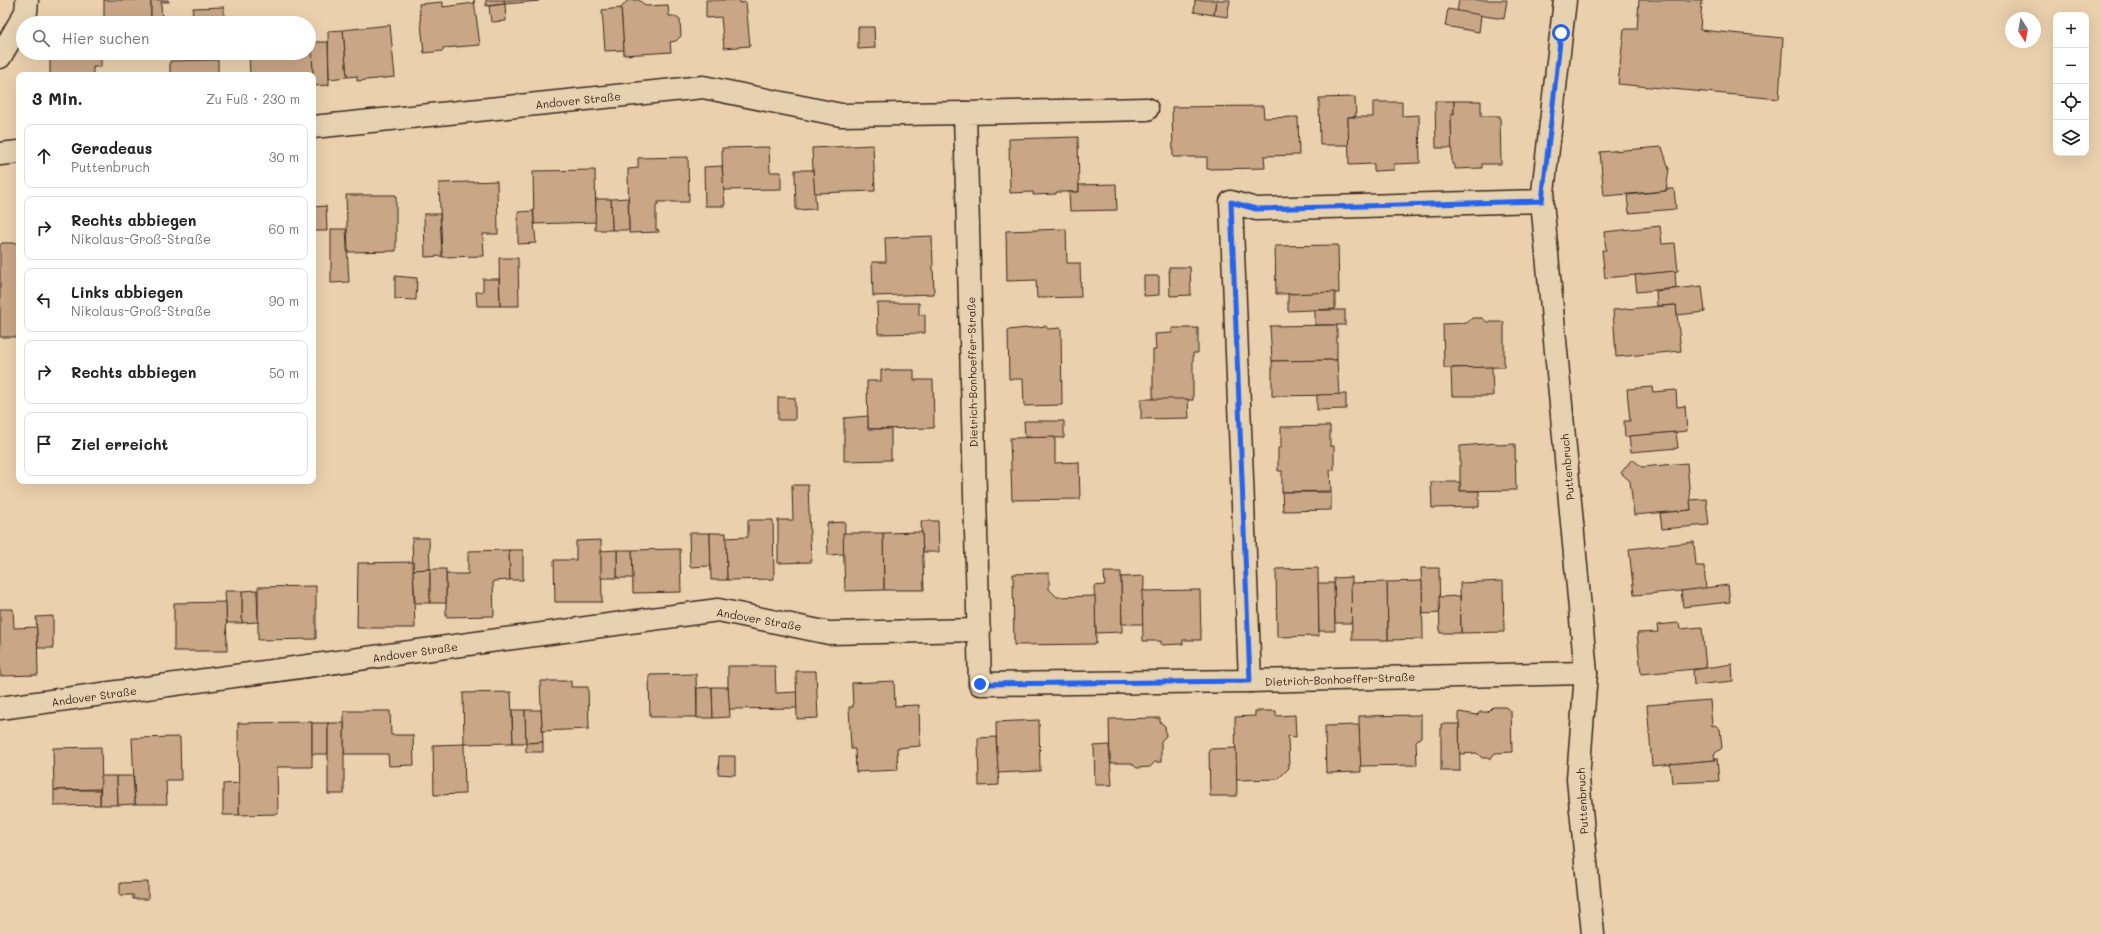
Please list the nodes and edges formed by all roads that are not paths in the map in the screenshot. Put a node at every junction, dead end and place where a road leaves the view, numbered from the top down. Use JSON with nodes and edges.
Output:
{"nodes":[{"id":1,"x":27,"y":0,"type":"edge"},
{"id":2,"x":1565,"y":0,"type":"edge"},
{"id":3,"x":24,"y":16,"type":"edge"},
{"id":4,"x":16,"y":29,"type":"edge"},
{"id":5,"x":0,"y":57,"type":"edge"},
{"id":6,"x":1147,"y":109,"type":"dead end"},
{"id":7,"x":966,"y":113,"type":"junction"},
{"id":8,"x":316,"y":127,"type":"edge"},
{"id":9,"x":16,"y":152,"type":"edge"},
{"id":10,"x":0,"y":154,"type":"edge"},
{"id":11,"x":1542,"y":201,"type":"junction"},
{"id":12,"x":979,"y":630,"type":"junction"},
{"id":13,"x":1586,"y":673,"type":"junction"},
{"id":14,"x":1250,"y":681,"type":"junction"},
{"id":15,"x":0,"y":708,"type":"edge"},
{"id":16,"x":1593,"y":934,"type":"edge"}],
"edges":[{"from":1,"to":3,"type":"street"},
{"from":2,"to":11,"type":"street","name":"Puttenbruch"},
{"from":4,"to":5,"type":"street"},
{"from":6,"to":7,"type":"street"},
{"from":7,"to":8,"type":"street","name":"Andover Straße"},
{"from":7,"to":12,"type":"street","name":"Dietrich-Bonhoeffer-Straße"},
{"from":9,"to":10,"type":"street"},
{"from":11,"to":13,"type":"street","name":"Puttenbruch"},
{"from":11,"to":14,"type":"street"},
{"from":12,"to":14,"type":"street","name":"Dietrich-Bonhoeffer-Straße"},
{"from":12,"to":15,"type":"street","name":"Andover Straße"},
{"from":13,"to":14,"type":"street","name":"Dietrich-Bonhoeffer-Straße"},
{"from":13,"to":16,"type":"street","name":"Puttenbruch"}]}
